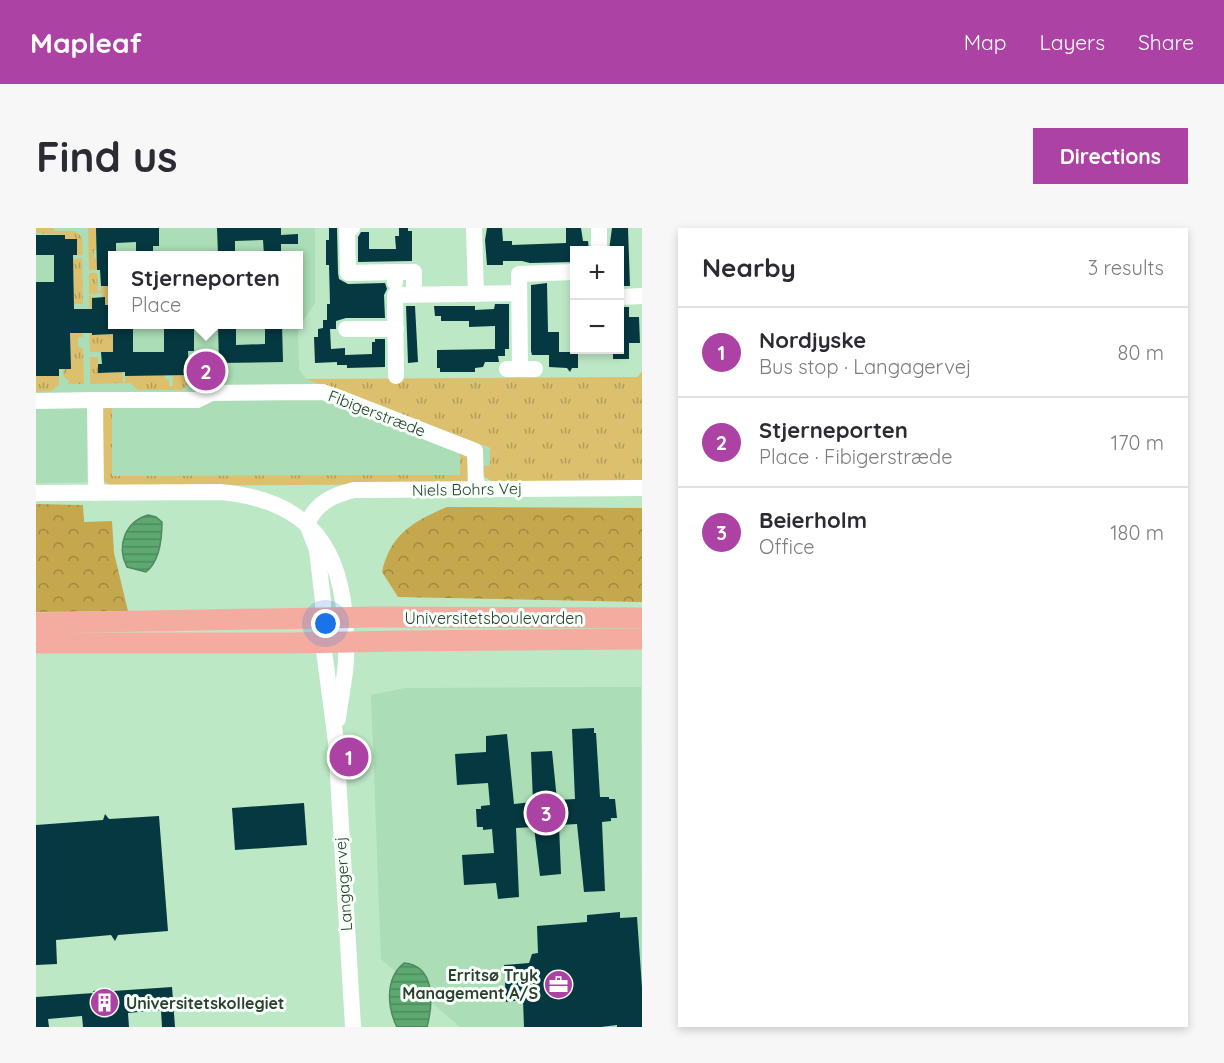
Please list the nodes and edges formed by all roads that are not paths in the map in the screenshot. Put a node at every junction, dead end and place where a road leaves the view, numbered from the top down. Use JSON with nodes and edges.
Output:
{"nodes":[{"id":1,"x":351,"y":228,"type":"edge"},
{"id":2,"x":474,"y":228,"type":"edge"},
{"id":3,"x":599,"y":228,"type":"edge"},
{"id":4,"x":600,"y":246,"type":"edge"},
{"id":5,"x":570,"y":272,"type":"edge"},
{"id":6,"x":395,"y":273,"type":"junction"},
{"id":7,"x":395,"y":294,"type":"junction"},
{"id":8,"x":414,"y":294,"type":"junction"},
{"id":9,"x":476,"y":294,"type":"junction"},
{"id":10,"x":519,"y":294,"type":"junction"},
{"id":11,"x":642,"y":296,"type":"edge"},
{"id":12,"x":624,"y":297,"type":"edge"},
{"id":13,"x":346,"y":329,"type":"dead end"},
{"id":14,"x":396,"y":329,"type":"junction"},
{"id":15,"x":521,"y":369,"type":"dead end"},
{"id":16,"x":396,"y":376,"type":"dead end"},
{"id":17,"x":95,"y":400,"type":"junction"},
{"id":18,"x":36,"y":401,"type":"edge"},
{"id":19,"x":642,"y":488,"type":"edge"},
{"id":20,"x":476,"y":489,"type":"junction"},
{"id":21,"x":36,"y":493,"type":"edge"},
{"id":22,"x":96,"y":493,"type":"junction"},
{"id":23,"x":307,"y":524,"type":"junction"},
{"id":24,"x":642,"y":618,"type":"edge"},
{"id":25,"x":36,"y":622,"type":"edge"},
{"id":26,"x":346,"y":630,"type":"junction"},
{"id":27,"x":323,"y":631,"type":"junction"},
{"id":28,"x":642,"y":639,"type":"edge"},
{"id":29,"x":36,"y":643,"type":"edge"},
{"id":30,"x":336,"y":742,"type":"junction"},
{"id":31,"x":353,"y":1027,"type":"edge"}],
"edges":[{"from":1,"to":6,"type":"street"},
{"from":2,"to":9,"type":"street"},
{"from":3,"to":4,"type":"street"},
{"from":5,"to":10,"type":"street"},
{"from":6,"to":7,"type":"street"},
{"from":6,"to":8,"type":"street"},
{"from":7,"to":8,"type":"street"},
{"from":7,"to":14,"type":"street"},
{"from":8,"to":9,"type":"street"},
{"from":9,"to":10,"type":"street"},
{"from":10,"to":15,"type":"street"},
{"from":11,"to":12,"type":"street"},
{"from":13,"to":14,"type":"street"},
{"from":14,"to":16,"type":"street"},
{"from":17,"to":18,"type":"street","name":"Fibigerstræde"},
{"from":17,"to":20,"type":"street","name":"Fibigerstræde"},
{"from":17,"to":22,"type":"street"},
{"from":19,"to":20,"type":"street","name":"Niels Bohrs Vej"},
{"from":20,"to":23,"type":"street","name":"Niels Bohrs Vej"},
{"from":21,"to":22,"type":"street"},
{"from":22,"to":23,"type":"street"},
{"from":23,"to":26,"type":"street"},
{"from":23,"to":27,"type":"street"},
{"from":24,"to":26,"type":"main road","name":"Universitetsboulevarden"},
{"from":25,"to":27,"type":"main road"},
{"from":26,"to":27,"type":"main road"},
{"from":26,"to":28,"type":"main road","name":"Universitetsboulevarden"},
{"from":26,"to":30,"type":"street","name":"Langagervej"},
{"from":27,"to":29,"type":"main road"},
{"from":27,"to":30,"type":"street","name":"Langagervej"},
{"from":30,"to":31,"type":"street","name":"Langagervej"}]}
